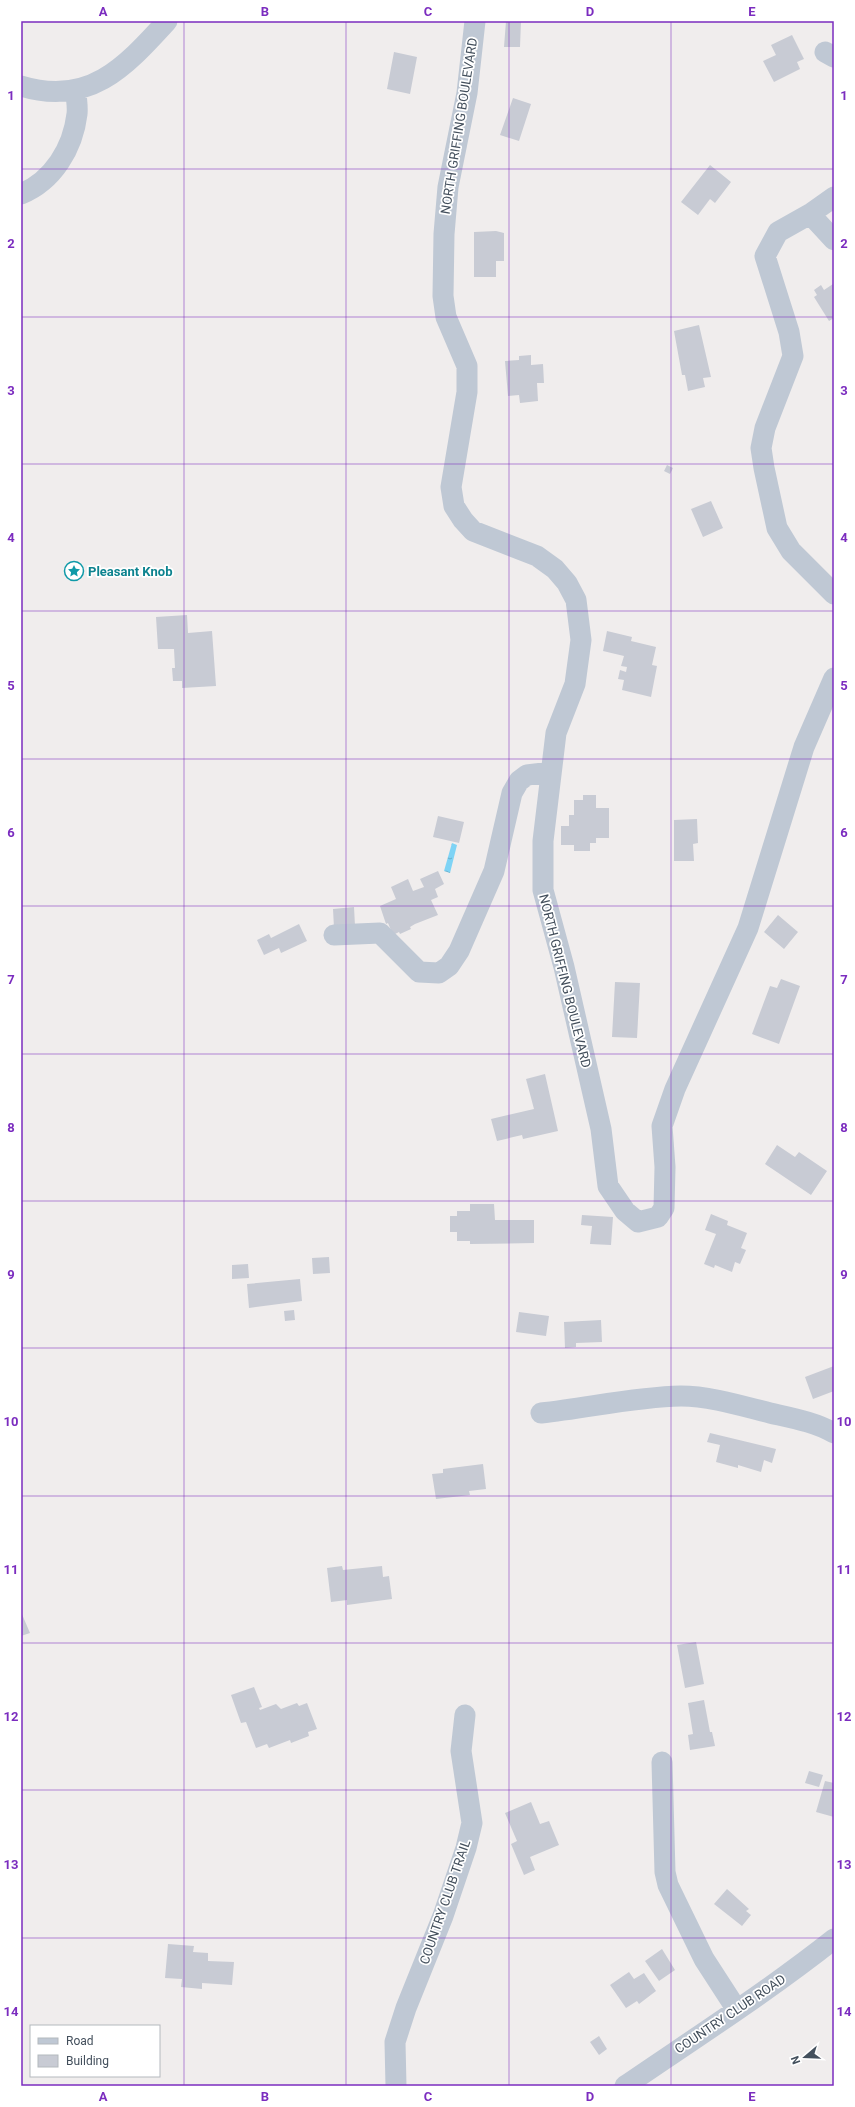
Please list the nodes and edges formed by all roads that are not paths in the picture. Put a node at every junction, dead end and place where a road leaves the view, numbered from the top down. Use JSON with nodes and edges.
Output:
{"nodes":[{"id":1,"x":167,"y":21,"type":"edge"},
{"id":2,"x":475,"y":21,"type":"edge"},
{"id":3,"x":21,"y":86,"type":"edge"},
{"id":4,"x":76,"y":90,"type":"junction"},
{"id":5,"x":21,"y":194,"type":"edge"},
{"id":6,"x":834,"y":197,"type":"edge"},
{"id":7,"x":810,"y":214,"type":"junction"},
{"id":8,"x":834,"y":240,"type":"edge"},
{"id":9,"x":834,"y":594,"type":"edge"},
{"id":10,"x":834,"y":678,"type":"edge"},
{"id":11,"x":551,"y":772,"type":"junction"},
{"id":12,"x":334,"y":935,"type":"dead end"},
{"id":13,"x":541,"y":1413,"type":"dead end"},
{"id":14,"x":834,"y":1433,"type":"edge"},
{"id":15,"x":465,"y":1714,"type":"dead end"},
{"id":16,"x":662,"y":1762,"type":"dead end"},
{"id":17,"x":834,"y":1939,"type":"edge"},
{"id":18,"x":737,"y":2010,"type":"junction"},
{"id":19,"x":396,"y":2086,"type":"edge"},
{"id":20,"x":625,"y":2086,"type":"edge"}],
"edges":[{"from":1,"to":4,"type":"street"},
{"from":2,"to":11,"type":"street","name":"NORTH GRIFFING BOULEVARD"},
{"from":3,"to":4,"type":"street"},
{"from":4,"to":5,"type":"street"},
{"from":6,"to":7,"type":"street"},
{"from":7,"to":8,"type":"street"},
{"from":7,"to":9,"type":"street"},
{"from":10,"to":11,"type":"street","name":"NORTH GRIFFING BOULEVARD"},
{"from":11,"to":12,"type":"street"},
{"from":13,"to":14,"type":"street"},
{"from":15,"to":19,"type":"street","name":"COUNTRY CLUB TRAIL"},
{"from":16,"to":18,"type":"street"},
{"from":17,"to":18,"type":"street","name":"COUNTRY CLUB ROAD"},
{"from":18,"to":20,"type":"street","name":"COUNTRY CLUB ROAD"}]}
